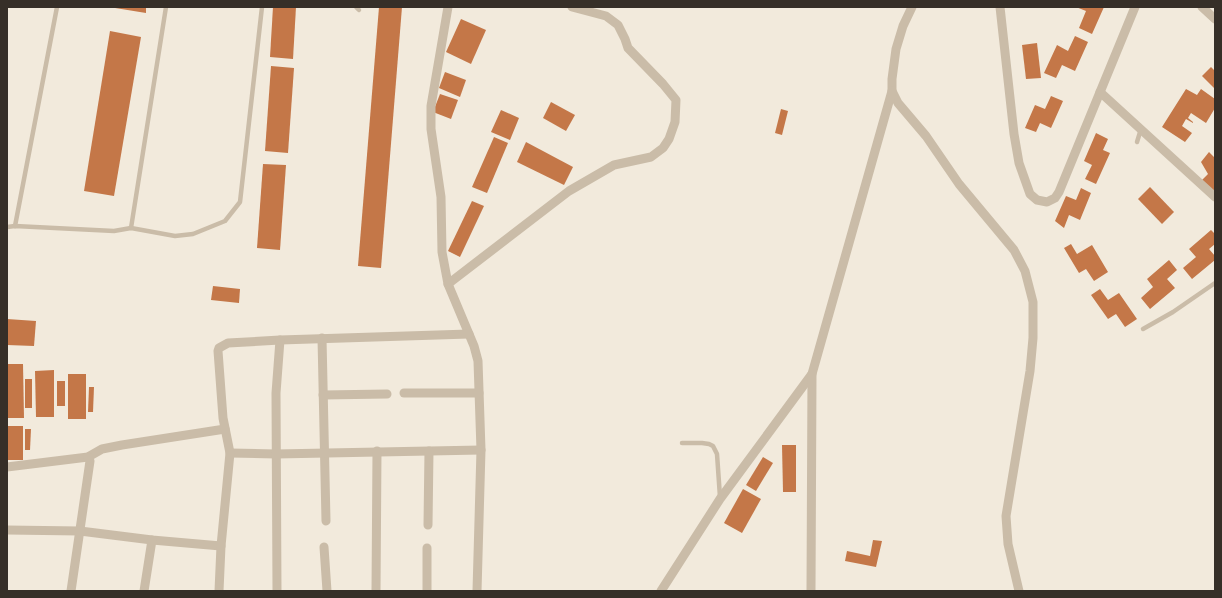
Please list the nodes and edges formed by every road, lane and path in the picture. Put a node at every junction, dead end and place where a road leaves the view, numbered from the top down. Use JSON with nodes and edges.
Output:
{"nodes":[{"id":1,"x":57,"y":7,"type":"edge"},
{"id":2,"x":166,"y":7,"type":"edge"},
{"id":3,"x":262,"y":7,"type":"edge"},
{"id":4,"x":448,"y":7,"type":"edge"},
{"id":5,"x":572,"y":7,"type":"edge"},
{"id":6,"x":912,"y":7,"type":"edge"},
{"id":7,"x":1000,"y":7,"type":"edge"},
{"id":8,"x":1136,"y":7,"type":"edge"},
{"id":9,"x":1202,"y":7,"type":"edge"},
{"id":10,"x":1215,"y":19,"type":"edge"},
{"id":11,"x":892,"y":91,"type":"junction"},
{"id":12,"x":1100,"y":92,"type":"junction"},
{"id":13,"x":1141,"y":129,"type":"junction"},
{"id":14,"x":1137,"y":142,"type":"dead end"},
{"id":15,"x":1215,"y":197,"type":"edge"},
{"id":16,"x":15,"y":226,"type":"junction"},
{"id":17,"x":7,"y":227,"type":"edge"},
{"id":18,"x":131,"y":228,"type":"junction"},
{"id":19,"x":1215,"y":283,"type":"edge"},
{"id":20,"x":448,"y":284,"type":"junction"},
{"id":21,"x":1143,"y":329,"type":"dead end"},
{"id":22,"x":469,"y":334,"type":"junction"},
{"id":23,"x":322,"y":338,"type":"junction"},
{"id":24,"x":280,"y":340,"type":"junction"},
{"id":25,"x":812,"y":374,"type":"junction"},
{"id":26,"x":479,"y":392,"type":"junction"},
{"id":27,"x":404,"y":393,"type":"dead end"},
{"id":28,"x":323,"y":394,"type":"junction"},
{"id":29,"x":387,"y":394,"type":"dead end"},
{"id":30,"x":225,"y":429,"type":"junction"},
{"id":31,"x":682,"y":443,"type":"dead end"},
{"id":32,"x":481,"y":450,"type":"junction"},
{"id":33,"x":378,"y":451,"type":"junction"},
{"id":34,"x":429,"y":451,"type":"junction"},
{"id":35,"x":230,"y":453,"type":"junction"},
{"id":36,"x":324,"y":453,"type":"junction"},
{"id":37,"x":276,"y":454,"type":"junction"},
{"id":38,"x":88,"y":457,"type":"junction"},
{"id":39,"x":7,"y":467,"type":"edge"},
{"id":40,"x":720,"y":499,"type":"junction"},
{"id":41,"x":326,"y":521,"type":"dead end"},
{"id":42,"x":428,"y":525,"type":"dead end"},
{"id":43,"x":7,"y":530,"type":"edge"},
{"id":44,"x":80,"y":531,"type":"junction"},
{"id":45,"x":152,"y":540,"type":"junction"},
{"id":46,"x":221,"y":546,"type":"junction"},
{"id":47,"x":324,"y":547,"type":"dead end"},
{"id":48,"x":428,"y":548,"type":"dead end"},
{"id":49,"x":71,"y":591,"type":"edge"},
{"id":50,"x":144,"y":591,"type":"edge"},
{"id":51,"x":219,"y":591,"type":"edge"},
{"id":52,"x":277,"y":591,"type":"edge"},
{"id":53,"x":326,"y":591,"type":"edge"},
{"id":54,"x":376,"y":591,"type":"edge"},
{"id":55,"x":427,"y":591,"type":"edge"},
{"id":56,"x":478,"y":591,"type":"edge"},
{"id":57,"x":661,"y":591,"type":"edge"},
{"id":58,"x":811,"y":591,"type":"edge"},
{"id":59,"x":1019,"y":591,"type":"edge"}],
"edges":[{"from":1,"to":16,"type":"lane"},
{"from":2,"to":18,"type":"lane"},
{"from":3,"to":18,"type":"lane"},
{"from":4,"to":20,"type":"street"},
{"from":5,"to":20,"type":"street"},
{"from":6,"to":11,"type":"street"},
{"from":7,"to":12,"type":"street"},
{"from":8,"to":12,"type":"street"},
{"from":9,"to":10,"type":"street"},
{"from":11,"to":25,"type":"street"},
{"from":11,"to":59,"type":"street"},
{"from":12,"to":13,"type":"street"},
{"from":13,"to":14,"type":"lane"},
{"from":13,"to":15,"type":"street"},
{"from":16,"to":17,"type":"lane"},
{"from":16,"to":18,"type":"lane"},
{"from":19,"to":21,"type":"lane"},
{"from":20,"to":22,"type":"street"},
{"from":22,"to":23,"type":"street"},
{"from":22,"to":26,"type":"street"},
{"from":23,"to":24,"type":"street"},
{"from":23,"to":28,"type":"street"},
{"from":24,"to":30,"type":"street"},
{"from":24,"to":37,"type":"street"},
{"from":25,"to":40,"type":"street"},
{"from":25,"to":58,"type":"street"},
{"from":26,"to":27,"type":"street"},
{"from":26,"to":32,"type":"street"},
{"from":28,"to":29,"type":"street"},
{"from":28,"to":36,"type":"street"},
{"from":30,"to":35,"type":"street"},
{"from":30,"to":38,"type":"street"},
{"from":31,"to":40,"type":"lane"},
{"from":32,"to":34,"type":"street"},
{"from":32,"to":56,"type":"street"},
{"from":33,"to":34,"type":"street"},
{"from":33,"to":36,"type":"street"},
{"from":33,"to":54,"type":"street"},
{"from":34,"to":42,"type":"street"},
{"from":35,"to":37,"type":"street"},
{"from":35,"to":46,"type":"street"},
{"from":36,"to":37,"type":"street"},
{"from":36,"to":41,"type":"street"},
{"from":37,"to":52,"type":"street"},
{"from":38,"to":39,"type":"street"},
{"from":38,"to":44,"type":"street"},
{"from":40,"to":57,"type":"street"},
{"from":43,"to":44,"type":"street"},
{"from":44,"to":45,"type":"street"},
{"from":44,"to":49,"type":"street"},
{"from":45,"to":46,"type":"street"},
{"from":45,"to":50,"type":"street"},
{"from":46,"to":51,"type":"street"},
{"from":47,"to":53,"type":"street"},
{"from":48,"to":55,"type":"street"}]}
